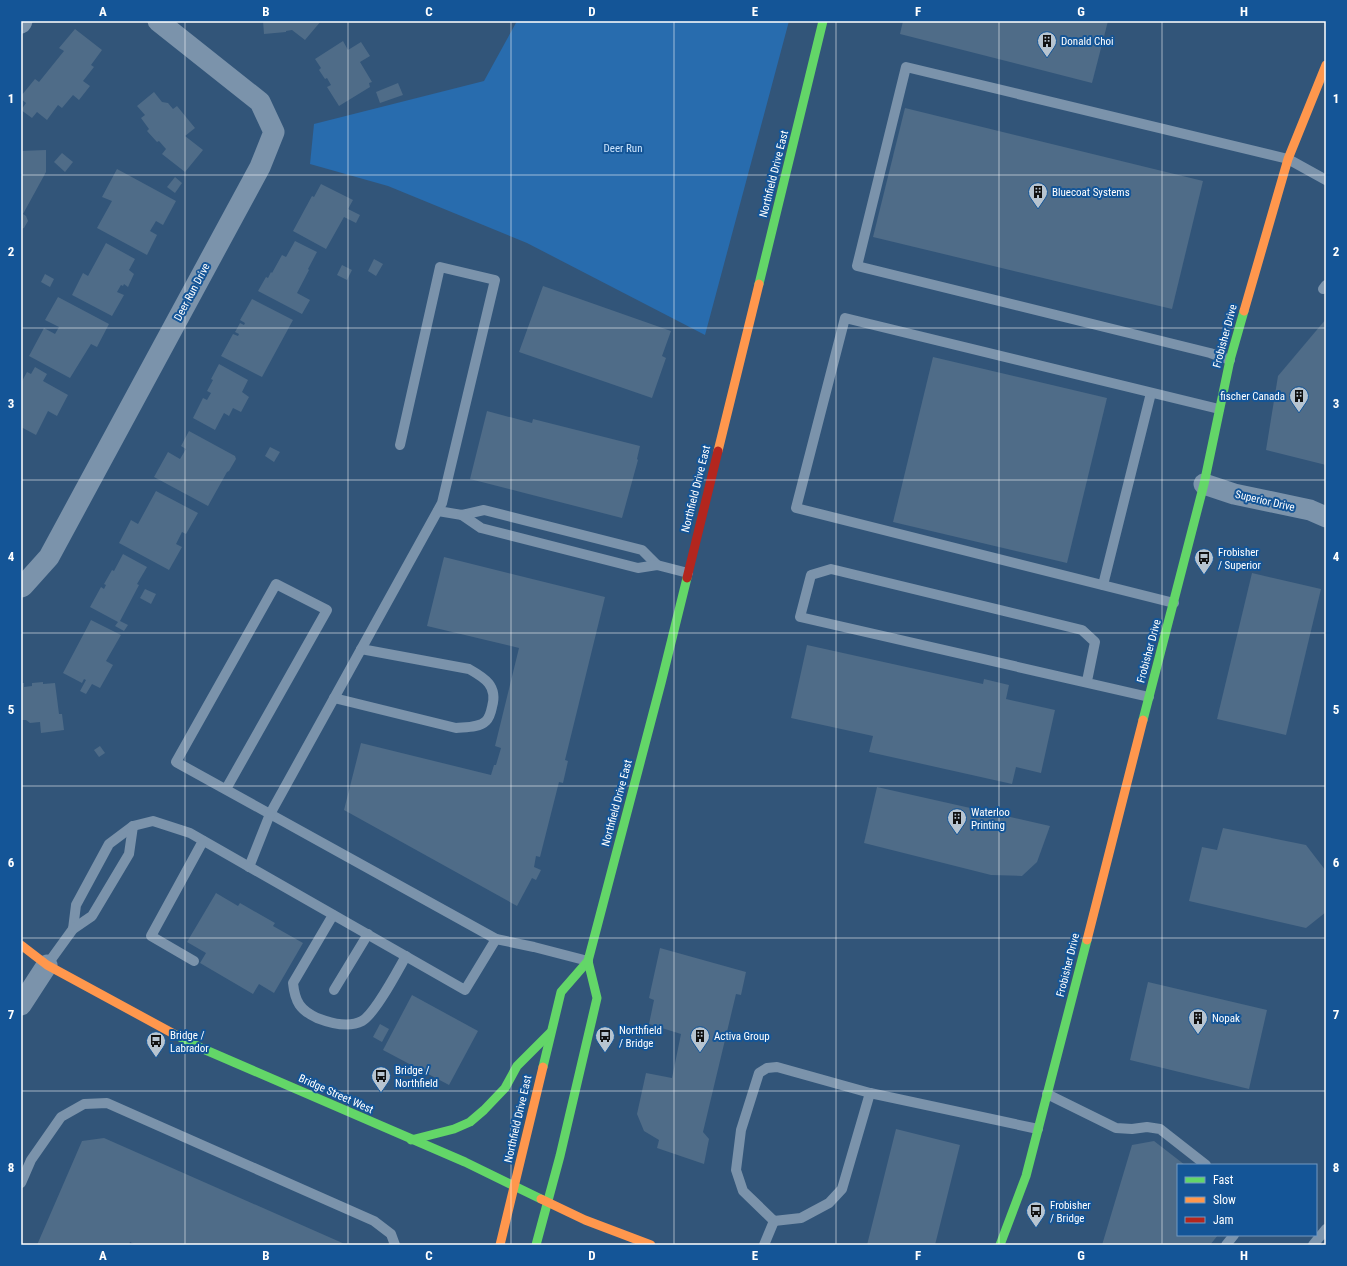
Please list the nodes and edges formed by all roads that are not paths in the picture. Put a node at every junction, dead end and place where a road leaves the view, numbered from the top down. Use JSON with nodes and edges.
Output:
{"nodes":[{"id":1,"x":158,"y":21,"type":"edge"},
{"id":2,"x":823,"y":21,"type":"edge"},
{"id":3,"x":1326,"y":65,"type":"edge"},
{"id":4,"x":1288,"y":159,"type":"junction"},
{"id":5,"x":1326,"y":180,"type":"edge"},
{"id":6,"x":1230,"y":360,"type":"junction"},
{"id":7,"x":1150,"y":393,"type":"junction"},
{"id":8,"x":1219,"y":409,"type":"junction"},
{"id":9,"x":400,"y":445,"type":"dead end"},
{"id":10,"x":1204,"y":484,"type":"junction"},
{"id":11,"x":438,"y":511,"type":"junction"},
{"id":12,"x":462,"y":515,"type":"junction"},
{"id":13,"x":1326,"y":517,"type":"edge"},
{"id":14,"x":657,"y":565,"type":"junction"},
{"id":15,"x":688,"y":574,"type":"junction"},
{"id":16,"x":1103,"y":586,"type":"junction"},
{"id":17,"x":21,"y":587,"type":"edge"},
{"id":18,"x":1174,"y":603,"type":"junction"},
{"id":19,"x":361,"y":649,"type":"junction"},
{"id":20,"x":1087,"y":681,"type":"junction"},
{"id":21,"x":1149,"y":697,"type":"junction"},
{"id":22,"x":334,"y":698,"type":"junction"},
{"id":23,"x":226,"y":789,"type":"junction"},
{"id":24,"x":270,"y":814,"type":"junction"},
{"id":25,"x":133,"y":826,"type":"junction"},
{"id":26,"x":204,"y":841,"type":"junction"},
{"id":27,"x":249,"y":867,"type":"junction"},
{"id":28,"x":333,"y":915,"type":"junction"},
{"id":29,"x":73,"y":929,"type":"junction"},
{"id":30,"x":368,"y":934,"type":"junction"},
{"id":31,"x":496,"y":939,"type":"junction"},
{"id":32,"x":21,"y":945,"type":"edge"},
{"id":33,"x":406,"y":956,"type":"junction"},
{"id":34,"x":194,"y":961,"type":"dead end"},
{"id":35,"x":588,"y":961,"type":"junction"},
{"id":36,"x":47,"y":965,"type":"junction"},
{"id":37,"x":334,"y":990,"type":"dead end"},
{"id":38,"x":21,"y":1005,"type":"edge"},
{"id":39,"x":550,"y":1033,"type":"junction"},
{"id":40,"x":870,"y":1093,"type":"junction"},
{"id":41,"x":1047,"y":1094,"type":"junction"},
{"id":42,"x":1038,"y":1129,"type":"junction"},
{"id":43,"x":411,"y":1140,"type":"junction"},
{"id":44,"x":1205,"y":1164,"type":"edge"},
{"id":45,"x":21,"y":1183,"type":"edge"},
{"id":46,"x":514,"y":1186,"type":"junction"},
{"id":47,"x":548,"y":1202,"type":"junction"},
{"id":48,"x":774,"y":1221,"type":"junction"},
{"id":49,"x":1326,"y":1229,"type":"edge"},
{"id":50,"x":1233,"y":1236,"type":"edge"},
{"id":51,"x":395,"y":1245,"type":"edge"},
{"id":52,"x":500,"y":1245,"type":"edge"},
{"id":53,"x":536,"y":1245,"type":"edge"},
{"id":54,"x":651,"y":1245,"type":"edge"},
{"id":55,"x":764,"y":1245,"type":"edge"},
{"id":56,"x":1000,"y":1245,"type":"edge"},
{"id":57,"x":1226,"y":1245,"type":"edge"},
{"id":58,"x":1313,"y":1245,"type":"edge"}],
"edges":[{"from":1,"to":17,"type":"street","name":"Deer Run Drive"},
{"from":2,"to":15,"type":"main road","name":"Northfield Drive East"},
{"from":3,"to":4,"type":"main road","name":"Frobisher Drive"},
{"from":4,"to":5,"type":"lane"},
{"from":4,"to":6,"type":"main road","name":"Frobisher Drive"},
{"from":4,"to":6,"type":"lane"},
{"from":6,"to":8,"type":"main road","name":"Frobisher Drive"},
{"from":7,"to":8,"type":"lane"},
{"from":7,"to":16,"type":"lane"},
{"from":7,"to":16,"type":"lane"},
{"from":8,"to":10,"type":"main road","name":"Frobisher Drive"},
{"from":9,"to":11,"type":"lane"},
{"from":10,"to":13,"type":"street","name":"Superior Drive"},
{"from":10,"to":18,"type":"main road","name":"Frobisher Drive"},
{"from":11,"to":12,"type":"lane"},
{"from":11,"to":19,"type":"lane"},
{"from":12,"to":14,"type":"lane"},
{"from":12,"to":14,"type":"lane"},
{"from":14,"to":15,"type":"lane"},
{"from":15,"to":35,"type":"main road","name":"Northfield Drive East"},
{"from":16,"to":18,"type":"lane"},
{"from":18,"to":21,"type":"main road","name":"Frobisher Drive"},
{"from":19,"to":22,"type":"lane"},
{"from":19,"to":22,"type":"lane"},
{"from":20,"to":20,"type":"lane"},
{"from":20,"to":21,"type":"lane"},
{"from":21,"to":41,"type":"main road","name":"Frobisher Drive"},
{"from":22,"to":24,"type":"lane"},
{"from":23,"to":23,"type":"lane"},
{"from":23,"to":24,"type":"lane"},
{"from":24,"to":27,"type":"lane"},
{"from":24,"to":31,"type":"lane"},
{"from":25,"to":26,"type":"lane"},
{"from":25,"to":29,"type":"lane"},
{"from":25,"to":29,"type":"lane"},
{"from":26,"to":27,"type":"lane"},
{"from":26,"to":34,"type":"lane"},
{"from":27,"to":28,"type":"lane"},
{"from":28,"to":30,"type":"lane"},
{"from":28,"to":33,"type":"lane"},
{"from":29,"to":36,"type":"lane"},
{"from":30,"to":33,"type":"lane"},
{"from":30,"to":37,"type":"lane"},
{"from":31,"to":33,"type":"lane"},
{"from":31,"to":35,"type":"lane"},
{"from":32,"to":36,"type":"main road","name":"Bridge Street West"},
{"from":35,"to":39,"type":"main road","name":"Northfield Drive East"},
{"from":35,"to":47,"type":"main road","name":"Northfield Drive East"},
{"from":36,"to":38,"type":"street"},
{"from":36,"to":43,"type":"main road","name":"Bridge Street West"},
{"from":39,"to":43,"type":"main road"},
{"from":39,"to":46,"type":"main road","name":"Northfield Drive East"},
{"from":40,"to":42,"type":"lane"},
{"from":40,"to":48,"type":"lane"},
{"from":40,"to":48,"type":"lane"},
{"from":41,"to":42,"type":"main road","name":"Frobisher Drive"},
{"from":41,"to":44,"type":"lane"},
{"from":42,"to":56,"type":"main road","name":"Frobisher Drive"},
{"from":43,"to":46,"type":"main road","name":"Bridge Street West"},
{"from":45,"to":51,"type":"lane"},
{"from":46,"to":47,"type":"main road","name":"Bridge Street West"},
{"from":46,"to":52,"type":"main road","name":"Northfield Drive East"},
{"from":47,"to":53,"type":"main road","name":"Northfield Drive East"},
{"from":47,"to":54,"type":"main road","name":"Bridge Street West"},
{"from":48,"to":55,"type":"lane"},
{"from":49,"to":58,"type":"lane"},
{"from":50,"to":57,"type":"lane"}]}
